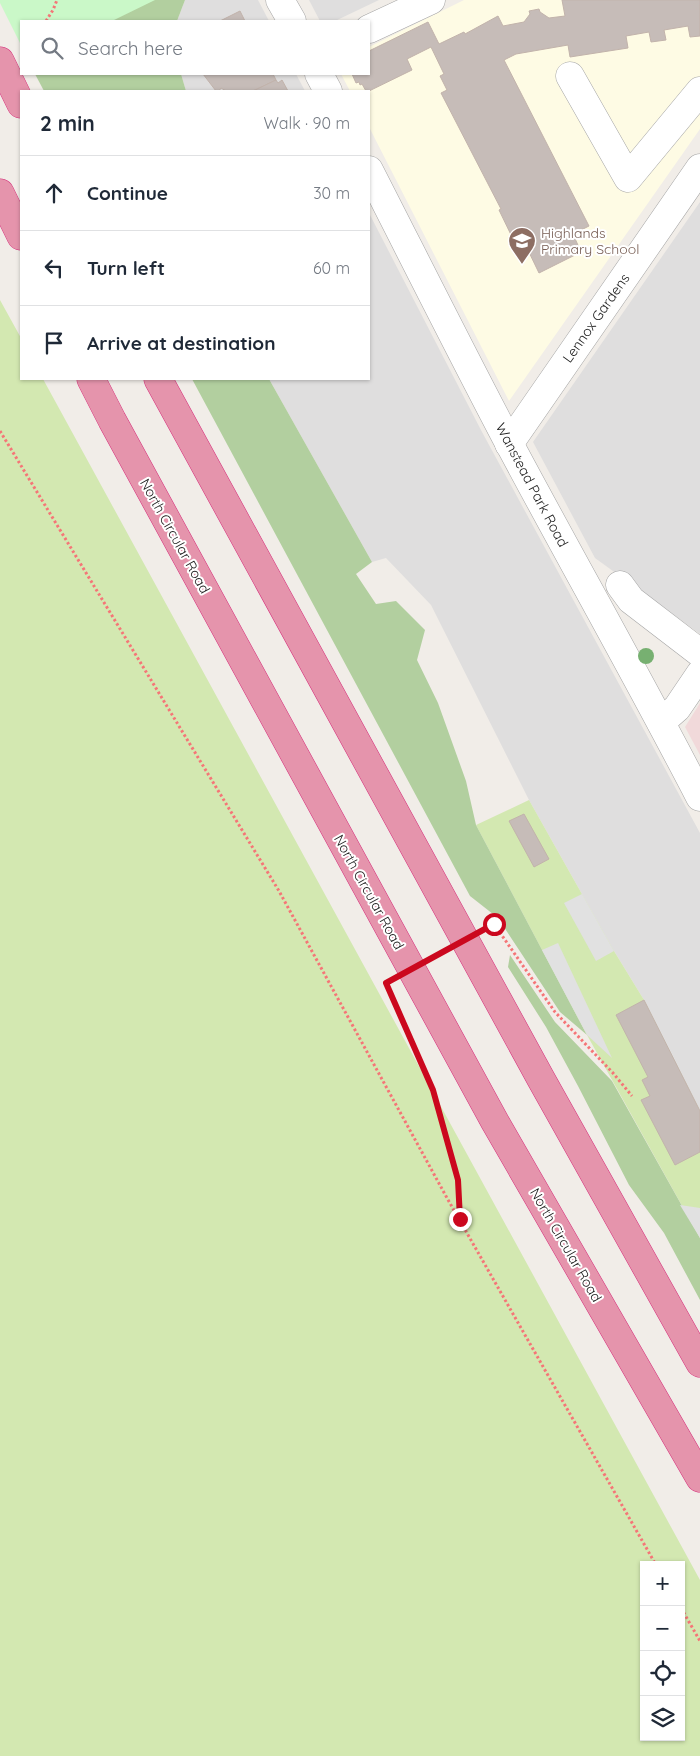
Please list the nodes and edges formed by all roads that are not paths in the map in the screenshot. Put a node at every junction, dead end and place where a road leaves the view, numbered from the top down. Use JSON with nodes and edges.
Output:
{"nodes":[{"id":1,"x":280,"y":0,"type":"edge"},
{"id":2,"x":431,"y":0,"type":"edge"},
{"id":3,"x":291,"y":20,"type":"edge"},
{"id":4,"x":370,"y":29,"type":"edge"},
{"id":5,"x":0,"y":61,"type":"edge"},
{"id":6,"x":320,"y":75,"type":"edge"},
{"id":7,"x":570,"y":76,"type":"dead end"},
{"id":8,"x":327,"y":90,"type":"edge"},
{"id":9,"x":700,"y":91,"type":"edge"},
{"id":10,"x":20,"y":102,"type":"edge"},
{"id":11,"x":700,"y":168,"type":"edge"},
{"id":12,"x":370,"y":172,"type":"edge"},
{"id":13,"x":0,"y":193,"type":"edge"},
{"id":14,"x":20,"y":234,"type":"edge"},
{"id":15,"x":92,"y":380,"type":"edge"},
{"id":16,"x":159,"y":380,"type":"edge"},
{"id":17,"x":509,"y":444,"type":"junction"},
{"id":18,"x":620,"y":585,"type":"dead end"},
{"id":19,"x":700,"y":652,"type":"edge"},
{"id":20,"x":700,"y":674,"type":"edge"},
{"id":21,"x":661,"y":722,"type":"junction"},
{"id":22,"x":700,"y":797,"type":"edge"},
{"id":23,"x":700,"y":1363,"type":"edge"},
{"id":24,"x":700,"y":1478,"type":"edge"}],
"edges":[{"from":1,"to":3,"type":"street"},
{"from":2,"to":4,"type":"street"},
{"from":5,"to":10,"type":"highway"},
{"from":6,"to":8,"type":"street"},
{"from":7,"to":9,"type":"street"},
{"from":11,"to":17,"type":"street","name":"Lennox Gardens"},
{"from":12,"to":17,"type":"street","name":"Wanstead Park Road"},
{"from":13,"to":14,"type":"highway"},
{"from":15,"to":24,"type":"highway","name":"North Circular Road"},
{"from":16,"to":23,"type":"highway"},
{"from":17,"to":21,"type":"street","name":"Wanstead Park Road"},
{"from":18,"to":19,"type":"street"},
{"from":20,"to":21,"type":"street"},
{"from":21,"to":22,"type":"street","name":"Wanstead Park Road"}]}
